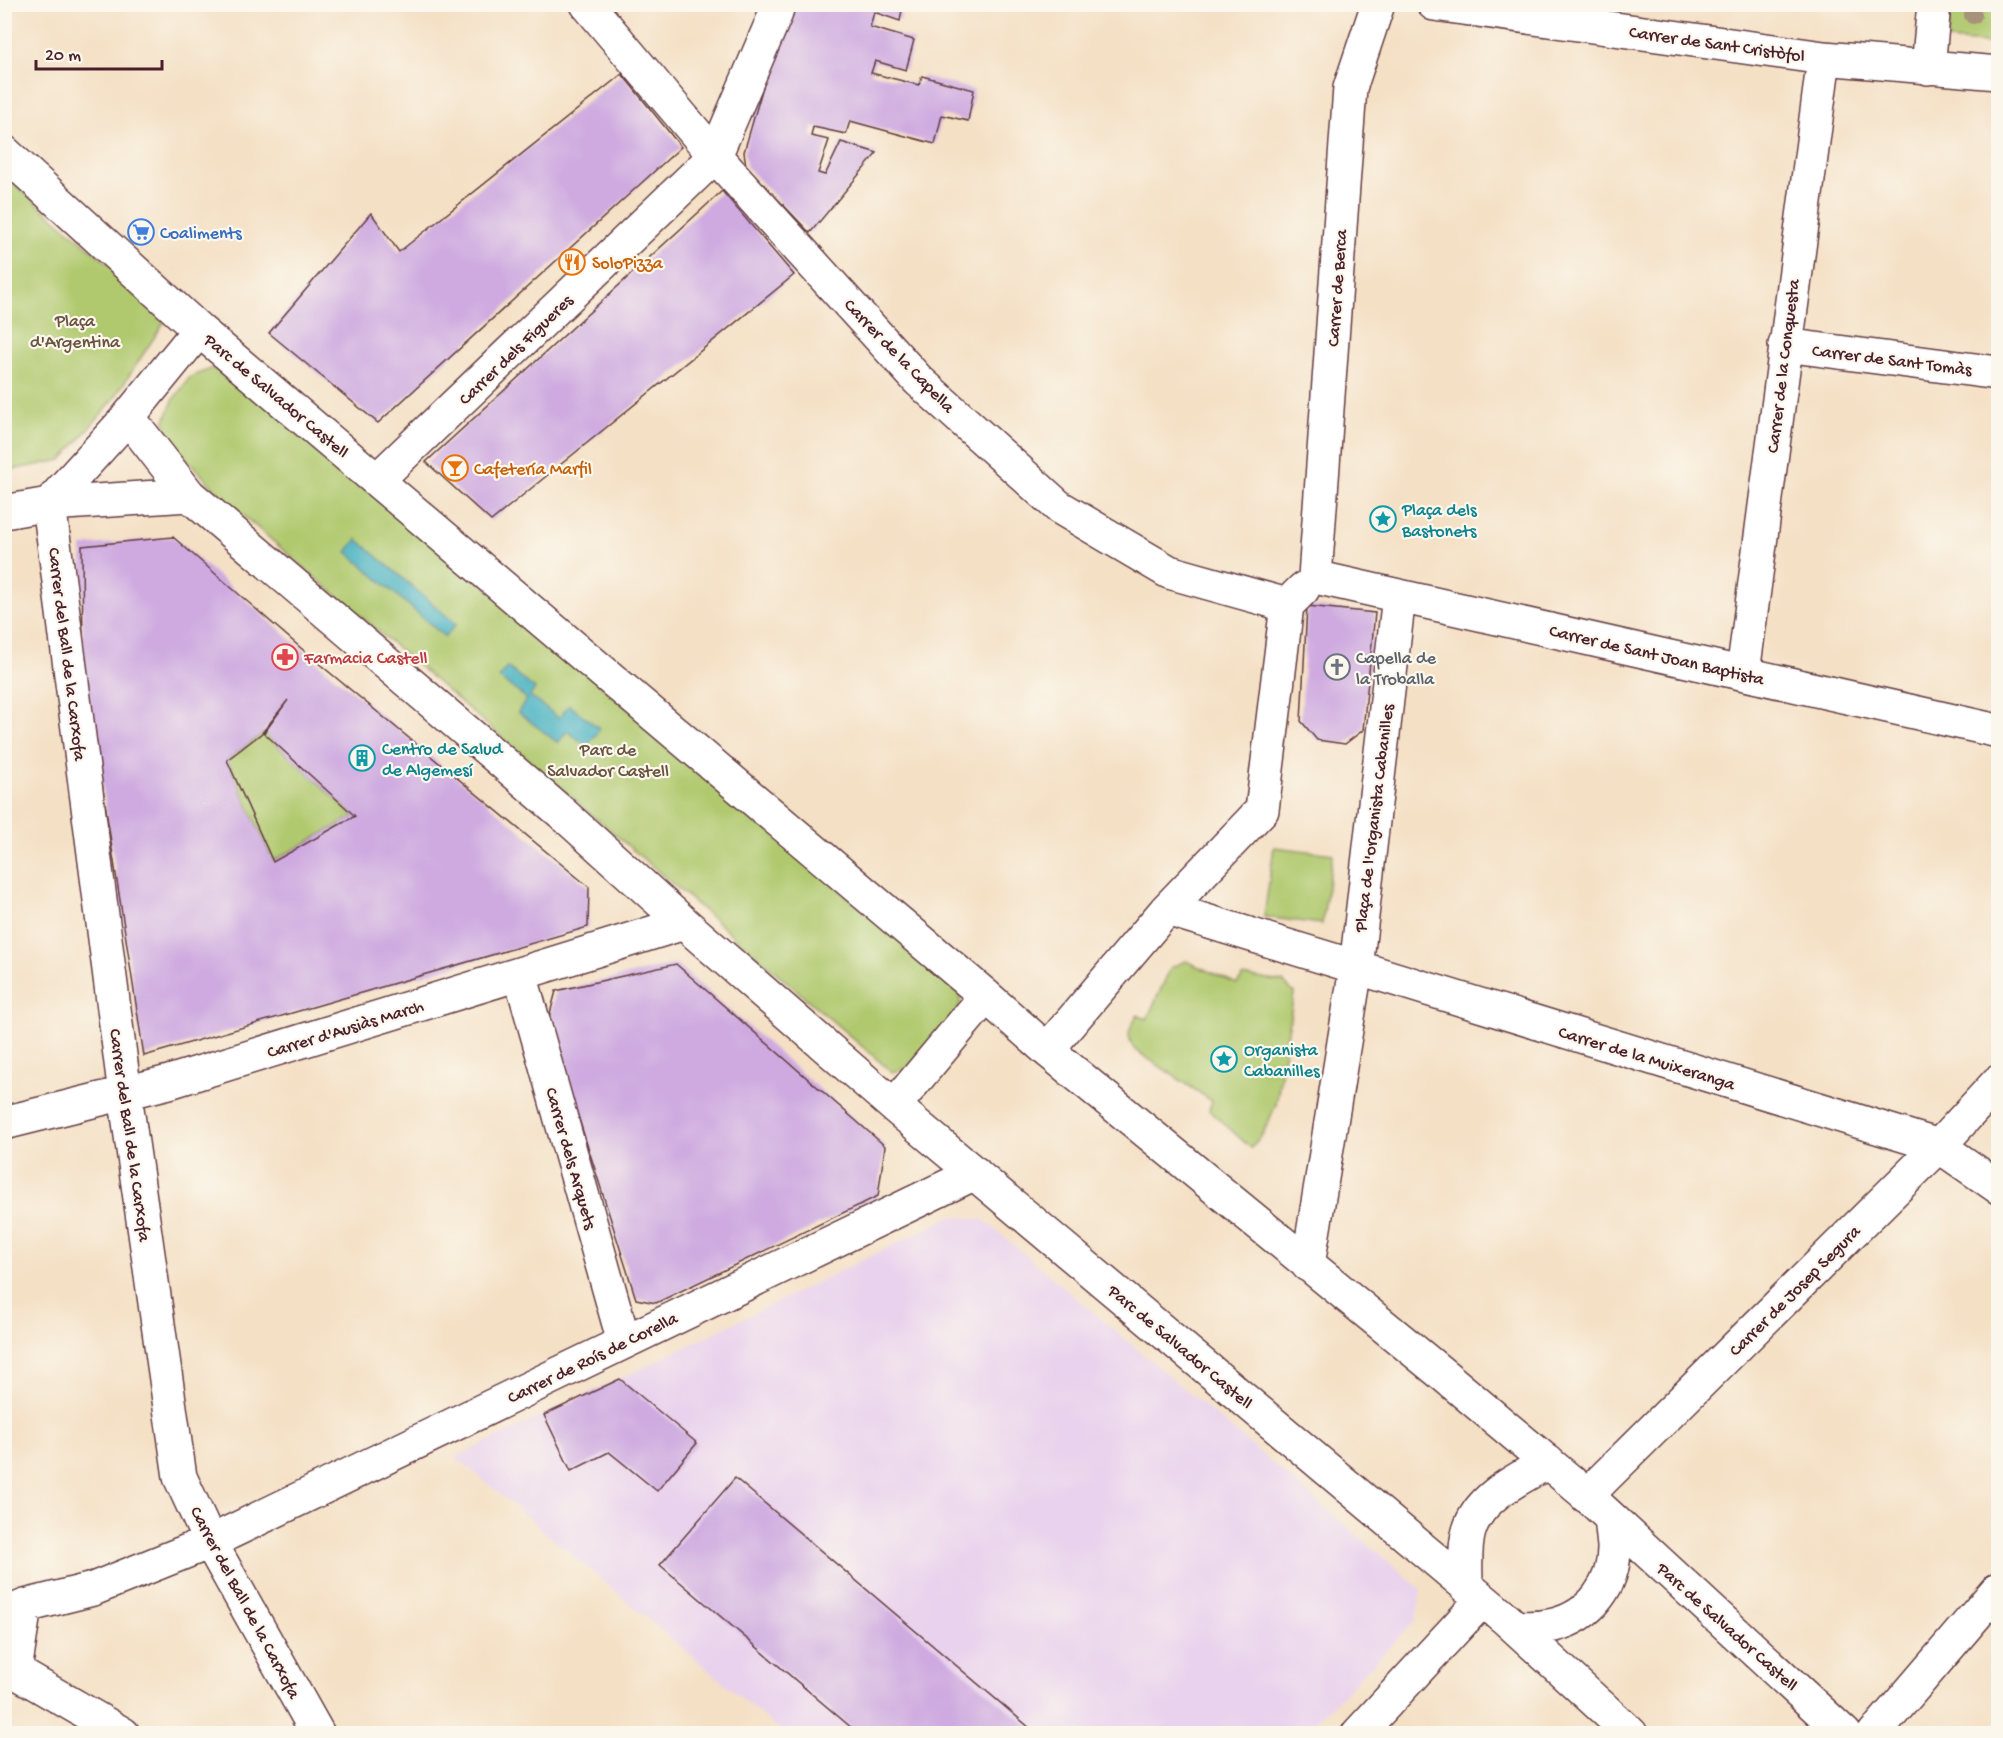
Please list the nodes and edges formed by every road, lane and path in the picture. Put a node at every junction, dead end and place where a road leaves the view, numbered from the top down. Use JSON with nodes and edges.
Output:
{"nodes":[{"id":1,"x":587,"y":4,"type":"edge"},
{"id":2,"x":1378,"y":4,"type":"edge"},
{"id":3,"x":1434,"y":4,"type":"edge"},
{"id":4,"x":1934,"y":4,"type":"edge"},
{"id":5,"x":774,"y":7,"type":"edge"},
{"id":6,"x":1824,"y":58,"type":"junction"},
{"id":7,"x":1928,"y":68,"type":"junction"},
{"id":8,"x":1998,"y":73,"type":"edge"},
{"id":9,"x":4,"y":152,"type":"edge"},
{"id":10,"x":715,"y":156,"type":"junction"},
{"id":11,"x":200,"y":330,"type":"junction"},
{"id":12,"x":1785,"y":345,"type":"junction"},
{"id":13,"x":1998,"y":373,"type":"edge"},
{"id":14,"x":128,"y":417,"type":"junction"},
{"id":15,"x":378,"y":480,"type":"junction"},
{"id":16,"x":189,"y":495,"type":"junction"},
{"id":17,"x":49,"y":504,"type":"junction"},
{"id":18,"x":4,"y":512,"type":"edge"},
{"id":19,"x":1315,"y":577,"type":"junction"},
{"id":20,"x":1399,"y":596,"type":"junction"},
{"id":21,"x":1287,"y":605,"type":"junction"},
{"id":22,"x":1743,"y":673,"type":"junction"},
{"id":23,"x":1998,"y":731,"type":"edge"},
{"id":24,"x":1167,"y":909,"type":"junction"},
{"id":25,"x":684,"y":923,"type":"junction"},
{"id":26,"x":1356,"y":968,"type":"junction"},
{"id":27,"x":520,"y":974,"type":"junction"},
{"id":28,"x":986,"y":996,"type":"junction"},
{"id":29,"x":1047,"y":1050,"type":"junction"},
{"id":30,"x":1998,"y":1082,"type":"edge"},
{"id":31,"x":125,"y":1094,"type":"junction"},
{"id":32,"x":894,"y":1106,"type":"junction"},
{"id":33,"x":4,"y":1123,"type":"edge"},
{"id":34,"x":1939,"y":1146,"type":"junction"},
{"id":35,"x":975,"y":1173,"type":"junction"},
{"id":36,"x":1998,"y":1187,"type":"edge"},
{"id":37,"x":1308,"y":1265,"type":"junction"},
{"id":38,"x":624,"y":1342,"type":"junction"},
{"id":39,"x":1548,"y":1462,"type":"junction"},
{"id":40,"x":1586,"y":1496,"type":"junction"},
{"id":41,"x":1611,"y":1518,"type":"junction"},
{"id":42,"x":210,"y":1542,"type":"junction"},
{"id":43,"x":1998,"y":1589,"type":"edge"},
{"id":44,"x":1474,"y":1593,"type":"junction"},
{"id":45,"x":15,"y":1610,"type":"edge"},
{"id":46,"x":1516,"y":1628,"type":"junction"},
{"id":47,"x":10,"y":1668,"type":"edge"},
{"id":48,"x":123,"y":1734,"type":"edge"},
{"id":49,"x":318,"y":1734,"type":"edge"},
{"id":50,"x":1358,"y":1734,"type":"edge"},
{"id":51,"x":1631,"y":1734,"type":"edge"},
{"id":52,"x":1845,"y":1734,"type":"edge"},
{"id":53,"x":1874,"y":1734,"type":"edge"}],
"edges":[{"from":1,"to":10,"type":"street","name":"Carrer de la Capella"},
{"from":2,"to":19,"type":"street","name":"Carrer de Berca"},
{"from":3,"to":6,"type":"street","name":"Carrer de Sant Cristòfol"},
{"from":4,"to":7,"type":"street"},
{"from":5,"to":10,"type":"street","name":"Carrer dels Figueres"},
{"from":6,"to":7,"type":"street","name":"Carrer de Sant Cristòfol"},
{"from":6,"to":12,"type":"street","name":"Carrer de la Conquesta"},
{"from":7,"to":8,"type":"street","name":"Carrer de Sant Cristòfol"},
{"from":9,"to":11,"type":"street","name":"Parc de Salvador Castell"},
{"from":10,"to":15,"type":"street","name":"Carrer dels Figueres"},
{"from":10,"to":21,"type":"street","name":"Carrer de la Capella"},
{"from":11,"to":14,"type":"street","name":"Parc de Salvador Castell"},
{"from":11,"to":15,"type":"street","name":"Parc de Salvador Castell"},
{"from":12,"to":13,"type":"street","name":"Carrer de Sant Tomàs"},
{"from":12,"to":22,"type":"street","name":"Carrer de la Conquesta"},
{"from":14,"to":16,"type":"street","name":"Parc de Salvador Castell"},
{"from":14,"to":17,"type":"street"},
{"from":15,"to":28,"type":"street","name":"Parc de Salvador Castell"},
{"from":16,"to":17,"type":"street"},
{"from":16,"to":25,"type":"street","name":"Parc de Salvador Castell"},
{"from":17,"to":18,"type":"street"},
{"from":17,"to":31,"type":"street","name":"Carrer del Ball de la Carxofa"},
{"from":19,"to":20,"type":"street","name":"Carrer de Sant Joan Baptista"},
{"from":19,"to":21,"type":"street"},
{"from":20,"to":22,"type":"street","name":"Carrer de Sant Joan Baptista"},
{"from":20,"to":26,"type":"street","name":"Plaça de l'organista Cabanilles"},
{"from":21,"to":24,"type":"street"},
{"from":22,"to":23,"type":"street","name":"Carrer de Sant Joan Baptista"},
{"from":24,"to":26,"type":"street"},
{"from":24,"to":29,"type":"street"},
{"from":25,"to":27,"type":"street","name":"Carrer d'Ausiàs March"},
{"from":25,"to":32,"type":"street","name":"Parc de Salvador Castell"},
{"from":26,"to":34,"type":"street","name":"Carrer de la Muixeranga"},
{"from":26,"to":37,"type":"street","name":"Plaça de l'organista Cabanilles"},
{"from":27,"to":31,"type":"street","name":"Carrer d'Ausiàs March"},
{"from":27,"to":38,"type":"street","name":"Carrer dels Arquets"},
{"from":28,"to":29,"type":"street","name":"Parc de Salvador Castell"},
{"from":28,"to":32,"type":"street"},
{"from":29,"to":37,"type":"street","name":"Parc de Salvador Castell"},
{"from":30,"to":34,"type":"street","name":"Carrer de Josep Segura"},
{"from":31,"to":33,"type":"street","name":"Carrer d'Ausiàs March"},
{"from":31,"to":42,"type":"street","name":"Carrer del Ball de la Carxofa"},
{"from":32,"to":35,"type":"street","name":"Parc de Salvador Castell"},
{"from":34,"to":36,"type":"street","name":"Carrer de la Muixeranga"},
{"from":34,"to":40,"type":"street","name":"Carrer de Josep Segura"},
{"from":35,"to":38,"type":"street","name":"Carrer de Roís de Corella"},
{"from":35,"to":44,"type":"street","name":"Parc de Salvador Castell"},
{"from":37,"to":39,"type":"street","name":"Parc de Salvador Castell"},
{"from":38,"to":42,"type":"street","name":"Carrer de Roís de Corella"},
{"from":39,"to":40,"type":"street","name":"Parc de Salvador Castell"},
{"from":39,"to":44,"type":"street"},
{"from":40,"to":41,"type":"street","name":"Parc de Salvador Castell"},
{"from":41,"to":46,"type":"street"},
{"from":41,"to":52,"type":"street","name":"Parc de Salvador Castell"},
{"from":42,"to":45,"type":"street","name":"Carrer de Roís de Corella"},
{"from":42,"to":49,"type":"street","name":"Carrer del Ball de la Carxofa"},
{"from":43,"to":53,"type":"street"},
{"from":44,"to":46,"type":"street","name":"Parc de Salvador Castell"},
{"from":44,"to":50,"type":"street"},
{"from":45,"to":47,"type":"street"},
{"from":46,"to":51,"type":"street","name":"Parc de Salvador Castell"},
{"from":47,"to":48,"type":"street"}]}
